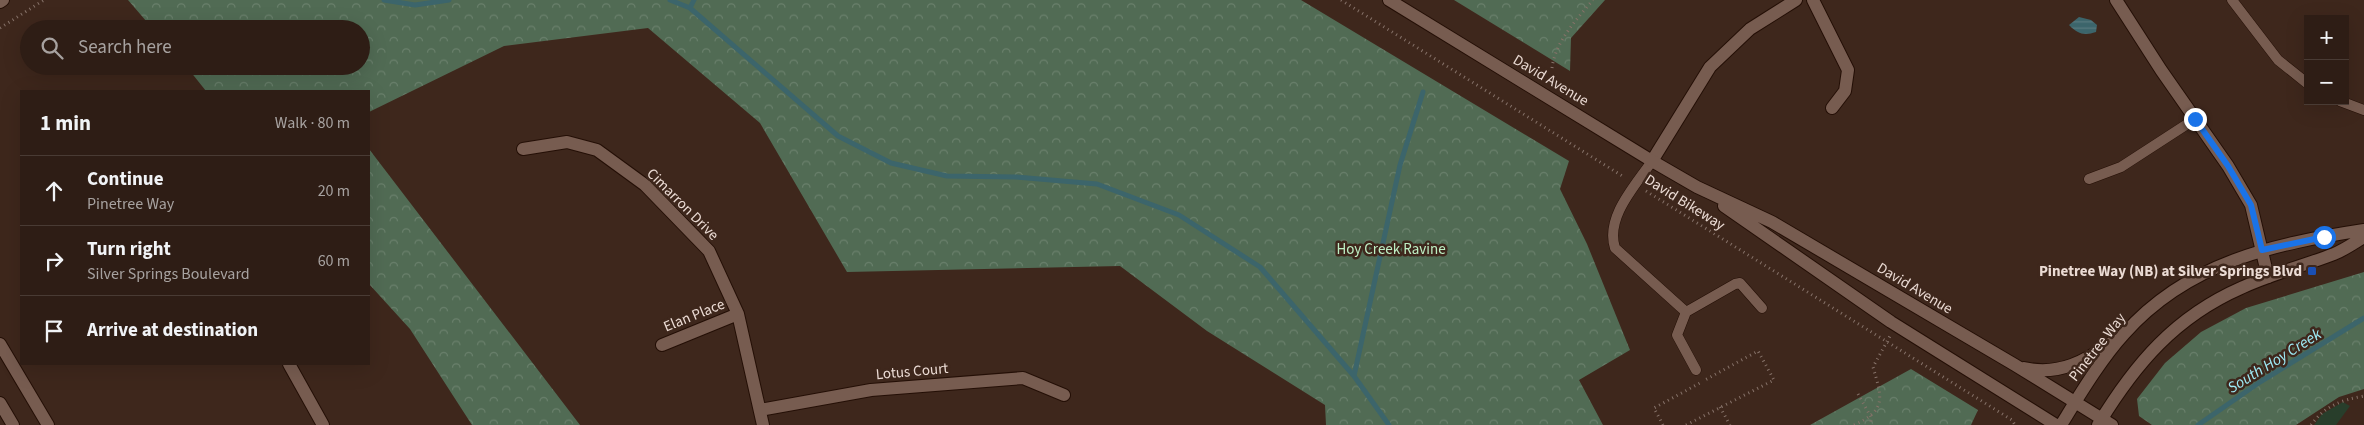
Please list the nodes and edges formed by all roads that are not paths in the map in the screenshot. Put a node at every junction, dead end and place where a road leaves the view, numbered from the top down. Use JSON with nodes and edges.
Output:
{"nodes":[{"id":1,"x":3,"y":0,"type":"edge"},
{"id":2,"x":1388,"y":0,"type":"edge"},
{"id":3,"x":1796,"y":0,"type":"edge"},
{"id":4,"x":1813,"y":0,"type":"edge"},
{"id":5,"x":2116,"y":0,"type":"edge"},
{"id":6,"x":2232,"y":0,"type":"edge"},
{"id":7,"x":0,"y":2,"type":"edge"},
{"id":8,"x":2304,"y":81,"type":"edge"},
{"id":9,"x":2349,"y":104,"type":"edge"},
{"id":10,"x":1832,"y":108,"type":"dead end"},
{"id":11,"x":2364,"y":110,"type":"edge"},
{"id":12,"x":2195,"y":119,"type":"junction"},
{"id":13,"x":523,"y":149,"type":"dead end"},
{"id":14,"x":1652,"y":161,"type":"junction"},
{"id":15,"x":2089,"y":179,"type":"dead end"},
{"id":16,"x":1697,"y":187,"type":"junction"},
{"id":17,"x":2364,"y":230,"type":"edge"},
{"id":18,"x":2364,"y":237,"type":"edge"},
{"id":19,"x":2262,"y":250,"type":"junction"},
{"id":20,"x":2268,"y":277,"type":"junction"},
{"id":21,"x":1762,"y":308,"type":"dead end"},
{"id":22,"x":1686,"y":312,"type":"junction"},
{"id":23,"x":738,"y":314,"type":"junction"},
{"id":24,"x":2123,"y":334,"type":"junction"},
{"id":25,"x":0,"y":344,"type":"edge"},
{"id":26,"x":662,"y":345,"type":"dead end"},
{"id":27,"x":290,"y":365,"type":"edge"},
{"id":28,"x":2015,"y":365,"type":"junction"},
{"id":29,"x":1696,"y":370,"type":"dead end"},
{"id":30,"x":1064,"y":395,"type":"dead end"},
{"id":31,"x":2075,"y":402,"type":"junction"},
{"id":32,"x":0,"y":403,"type":"edge"},
{"id":33,"x":760,"y":410,"type":"junction"},
{"id":34,"x":2104,"y":423,"type":"edge"},
{"id":35,"x":13,"y":425,"type":"edge"},
{"id":36,"x":48,"y":425,"type":"edge"},
{"id":37,"x":323,"y":425,"type":"edge"},
{"id":38,"x":763,"y":425,"type":"edge"},
{"id":39,"x":2056,"y":425,"type":"edge"},
{"id":40,"x":2061,"y":425,"type":"edge"}],
"edges":[{"from":1,"to":7,"type":"main road"},
{"from":2,"to":14,"type":"main road","name":"David Avenue"},
{"from":3,"to":14,"type":"main road"},
{"from":4,"to":10,"type":"main road"},
{"from":5,"to":12,"type":"main road"},
{"from":6,"to":8,"type":"lane"},
{"from":9,"to":11,"type":"lane"},
{"from":12,"to":15,"type":"lane"},
{"from":12,"to":19,"type":"main road"},
{"from":13,"to":23,"type":"main road","name":"Cimarron Drive"},
{"from":14,"to":16,"type":"main road","name":"David Avenue"},
{"from":14,"to":22,"type":"lane"},
{"from":16,"to":28,"type":"main road","name":"David Avenue"},
{"from":16,"to":39,"type":"main road","name":"David Avenue"},
{"from":17,"to":19,"type":"main road","name":"Pinetree Way"},
{"from":18,"to":20,"type":"main road"},
{"from":19,"to":20,"type":"main road"},
{"from":19,"to":24,"type":"main road","name":"Pinetree Way"},
{"from":20,"to":34,"type":"main road"},
{"from":21,"to":22,"type":"lane"},
{"from":22,"to":29,"type":"lane"},
{"from":23,"to":26,"type":"main road","name":"Elan Place"},
{"from":23,"to":33,"type":"main road","name":"Cimarron Drive"},
{"from":24,"to":28,"type":"main road"},
{"from":24,"to":31,"type":"main road","name":"Pinetree Way"},
{"from":25,"to":36,"type":"main road"},
{"from":27,"to":37,"type":"main road"},
{"from":28,"to":31,"type":"main road","name":"David Avenue"},
{"from":30,"to":33,"type":"main road","name":"Lotus Court"},
{"from":31,"to":34,"type":"main road","name":"David Avenue"},
{"from":31,"to":40,"type":"main road","name":"Pinetree Way"},
{"from":32,"to":35,"type":"main road"},
{"from":33,"to":38,"type":"main road","name":"Cimarron Drive"}]}
